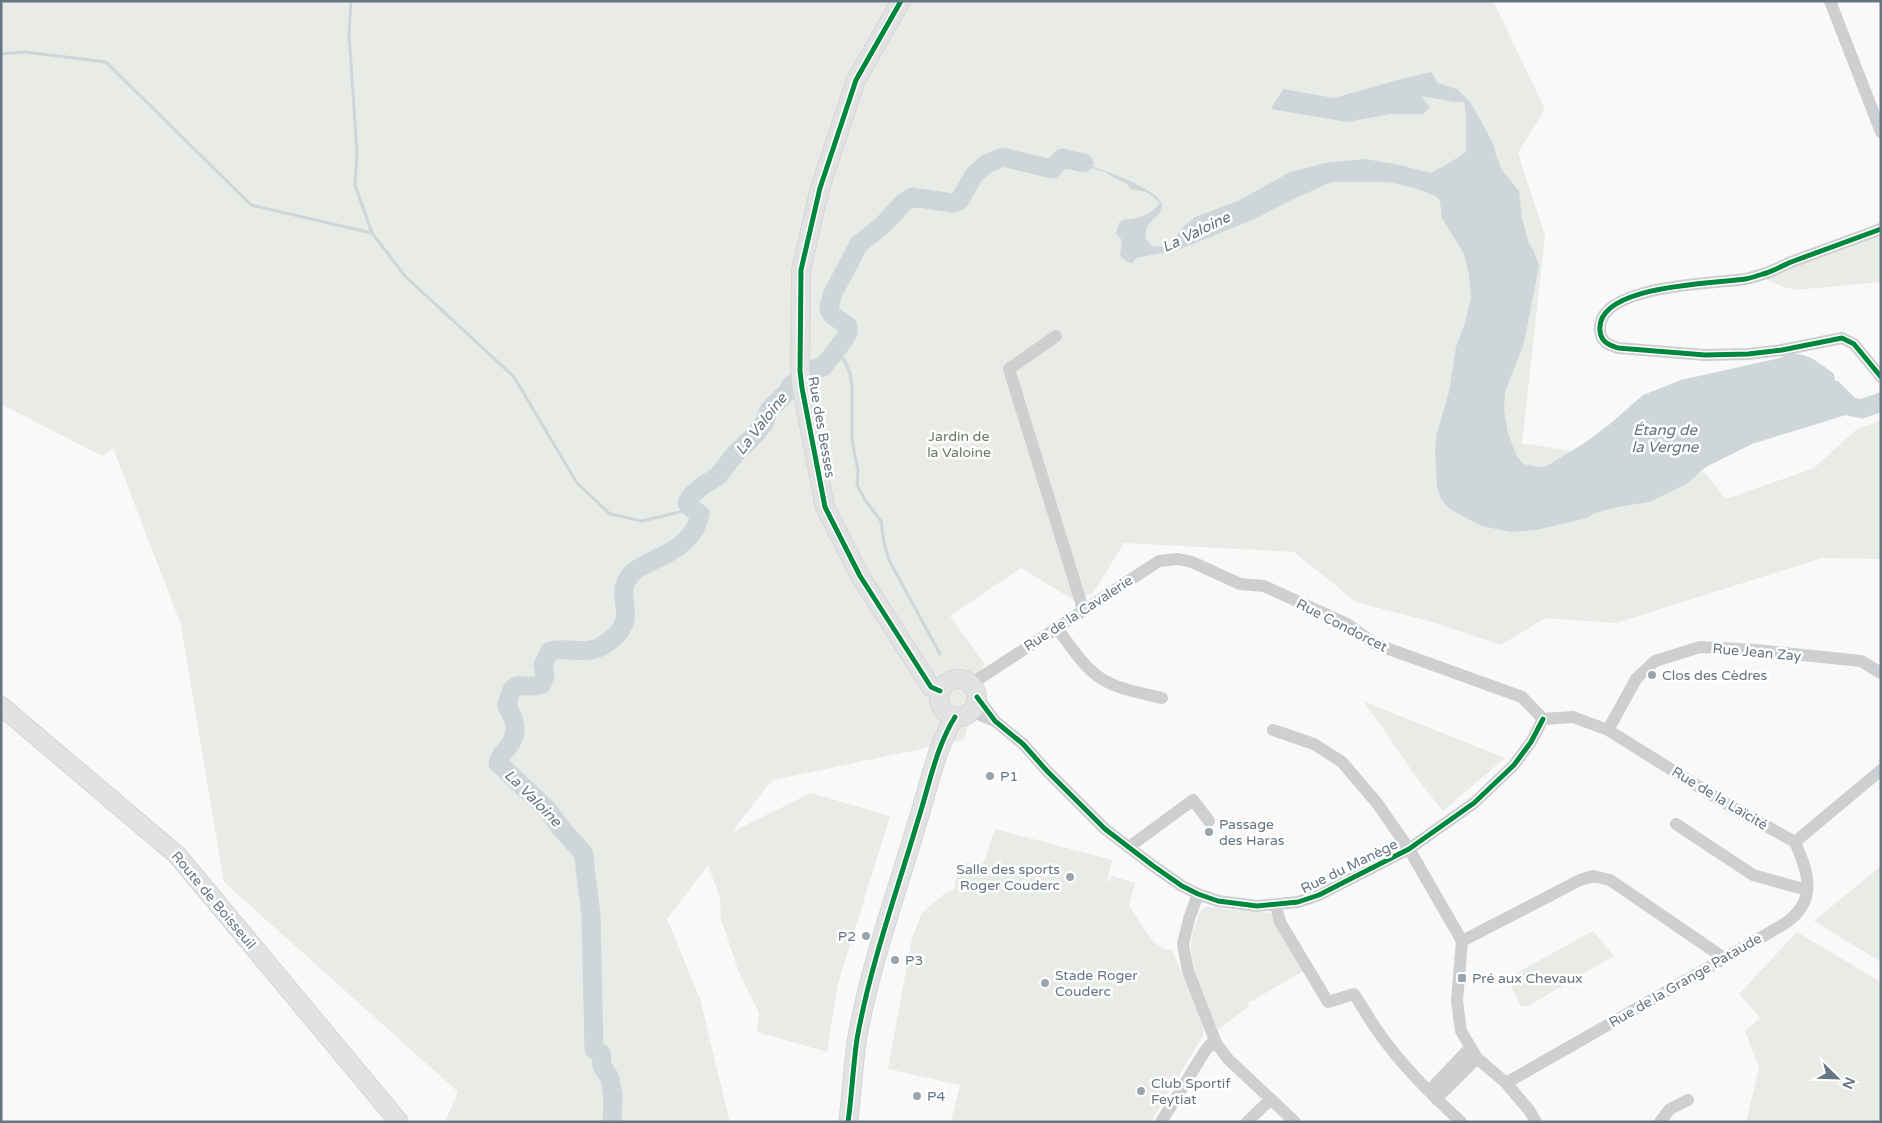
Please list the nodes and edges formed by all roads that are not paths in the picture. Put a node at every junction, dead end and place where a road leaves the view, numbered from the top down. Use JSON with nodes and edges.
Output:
{"nodes":[{"id":1,"x":901,"y":1,"type":"edge"},
{"id":2,"x":1830,"y":1,"type":"edge"},
{"id":3,"x":1881,"y":132,"type":"edge"},
{"id":4,"x":1881,"y":229,"type":"edge"},
{"id":5,"x":1056,"y":336,"type":"dead end"},
{"id":6,"x":1881,"y":377,"type":"edge"},
{"id":7,"x":1192,"y":562,"type":"joint"},
{"id":8,"x":1083,"y":609,"type":"junction"},
{"id":9,"x":1056,"y":627,"type":"junction"},
{"id":10,"x":1881,"y":674,"type":"edge"},
{"id":11,"x":958,"y":698,"type":"junction"},
{"id":12,"x":1162,"y":698,"type":"dead end"},
{"id":13,"x":1,"y":706,"type":"edge"},
{"id":14,"x":1543,"y":719,"type":"junction"},
{"id":15,"x":1274,"y":730,"type":"dead end"},
{"id":16,"x":1608,"y":730,"type":"junction"},
{"id":17,"x":1881,"y":770,"type":"edge"},
{"id":18,"x":1209,"y":820,"type":"dead end"},
{"id":19,"x":1676,"y":824,"type":"dead end"},
{"id":20,"x":1795,"y":842,"type":"junction"},
{"id":21,"x":1129,"y":847,"type":"junction"},
{"id":22,"x":1409,"y":849,"type":"junction"},
{"id":23,"x":1807,"y":890,"type":"junction"},
{"id":24,"x":1198,"y":894,"type":"junction"},
{"id":25,"x":1276,"y":906,"type":"junction"},
{"id":26,"x":1462,"y":941,"type":"junction"},
{"id":27,"x":1724,"y":958,"type":"junction"},
{"id":28,"x":1216,"y":1043,"type":"junction"},
{"id":29,"x":1473,"y":1053,"type":"junction"},
{"id":30,"x":1506,"y":1083,"type":"junction"},
{"id":31,"x":1432,"y":1095,"type":"junction"},
{"id":32,"x":1271,"y":1100,"type":"junction"},
{"id":33,"x":1688,"y":1100,"type":"dead end"},
{"id":34,"x":399,"y":1122,"type":"edge"},
{"id":35,"x":848,"y":1122,"type":"edge"},
{"id":36,"x":1161,"y":1122,"type":"edge"},
{"id":37,"x":1247,"y":1122,"type":"edge"},
{"id":38,"x":1295,"y":1122,"type":"edge"},
{"id":39,"x":1461,"y":1122,"type":"edge"},
{"id":40,"x":1536,"y":1122,"type":"edge"},
{"id":41,"x":1660,"y":1122,"type":"edge"}],
"edges":[{"from":1,"to":11,"type":"street","name":"Rue des Besses"},
{"from":2,"to":3,"type":"street"},
{"from":4,"to":6,"type":"street"},
{"from":5,"to":8,"type":"street"},
{"from":7,"to":8,"type":"street","name":"Rue de la Cavalerie"},
{"from":7,"to":14,"type":"street","name":"Rue Condorcet"},
{"from":8,"to":9,"type":"street","name":"Rue de la Cavalerie"},
{"from":9,"to":11,"type":"street","name":"Rue de la Cavalerie"},
{"from":9,"to":12,"type":"street"},
{"from":10,"to":16,"type":"street","name":"Rue Jean Zay"},
{"from":11,"to":21,"type":"street","name":"Rue du Manège"},
{"from":11,"to":35,"type":"street"},
{"from":13,"to":34,"type":"street","name":"Route de Boisseuil"},
{"from":14,"to":16,"type":"street","name":"Rue de la Laïcité"},
{"from":14,"to":22,"type":"street","name":"Rue du Manège"},
{"from":15,"to":22,"type":"street"},
{"from":16,"to":20,"type":"street","name":"Rue de la Laïcité"},
{"from":17,"to":20,"type":"street"},
{"from":18,"to":21,"type":"street"},
{"from":19,"to":23,"type":"street"},
{"from":20,"to":23,"type":"street","name":"Rue de la Grange Pataude"},
{"from":21,"to":24,"type":"street","name":"Rue du Manège"},
{"from":22,"to":25,"type":"street","name":"Rue du Manège"},
{"from":22,"to":26,"type":"street"},
{"from":23,"to":27,"type":"street","name":"Rue de la Grange Pataude"},
{"from":24,"to":25,"type":"street","name":"Rue du Manège"},
{"from":24,"to":28,"type":"street"},
{"from":25,"to":31,"type":"street"},
{"from":26,"to":27,"type":"street"},
{"from":26,"to":29,"type":"street"},
{"from":27,"to":30,"type":"street","name":"Rue de la Grange Pataude"},
{"from":28,"to":32,"type":"street"},
{"from":28,"to":36,"type":"street"},
{"from":29,"to":30,"type":"street"},
{"from":29,"to":31,"type":"street"},
{"from":30,"to":40,"type":"street"},
{"from":31,"to":39,"type":"street"},
{"from":32,"to":37,"type":"street"},
{"from":32,"to":38,"type":"street"},
{"from":33,"to":41,"type":"street"}]}
